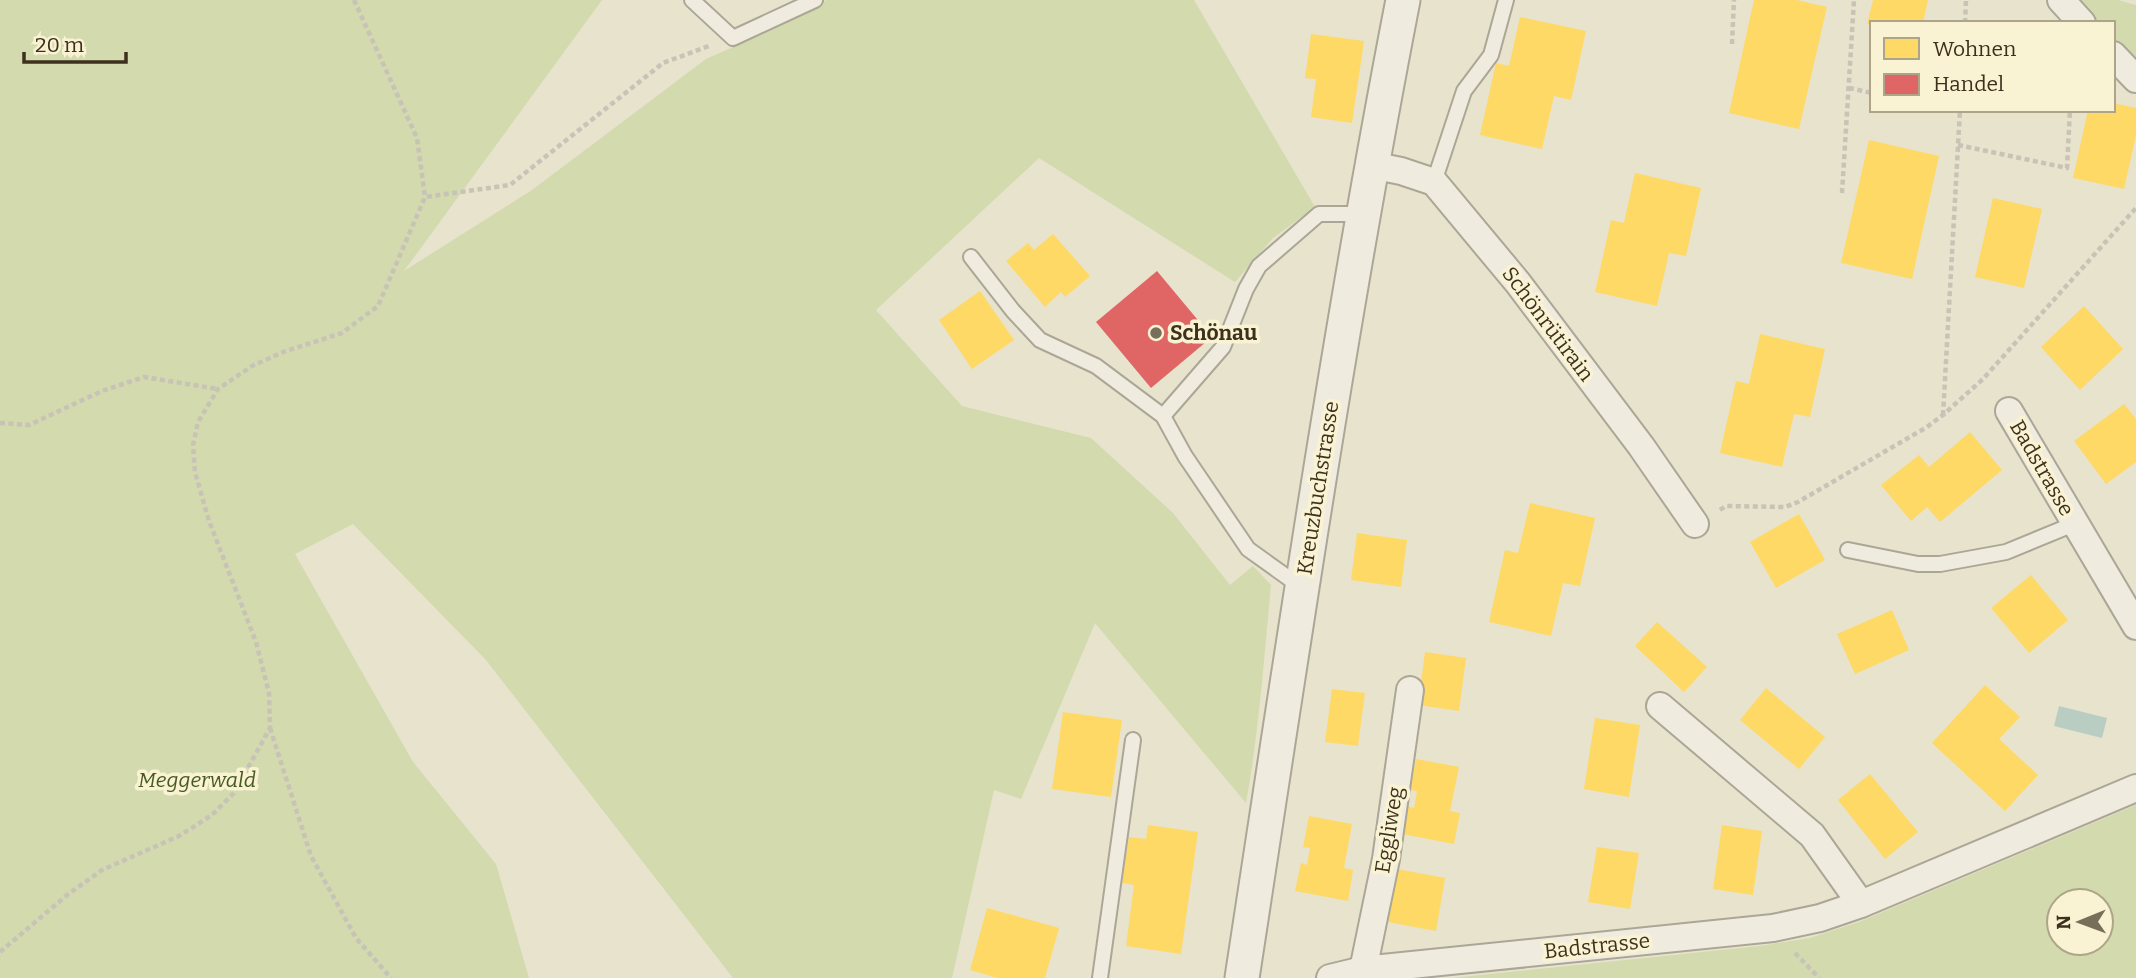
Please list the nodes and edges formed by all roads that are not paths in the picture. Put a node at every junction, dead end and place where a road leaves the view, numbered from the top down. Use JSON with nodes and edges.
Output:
{"nodes":[{"id":1,"x":692,"y":0,"type":"edge"},
{"id":2,"x":815,"y":0,"type":"edge"},
{"id":3,"x":1403,"y":0,"type":"edge"},
{"id":4,"x":1506,"y":0,"type":"edge"},
{"id":5,"x":2061,"y":0,"type":"edge"},
{"id":6,"x":2080,"y":21,"type":"edge"},
{"id":7,"x":2115,"y":57,"type":"edge"},
{"id":8,"x":2136,"y":79,"type":"edge"},
{"id":9,"x":1371,"y":165,"type":"junction"},
{"id":10,"x":1434,"y":182,"type":"junction"},
{"id":11,"x":1363,"y":214,"type":"junction"},
{"id":12,"x":971,"y":257,"type":"dead end"},
{"id":13,"x":2009,"y":411,"type":"dead end"},
{"id":14,"x":1163,"y":416,"type":"junction"},
{"id":15,"x":1695,"y":524,"type":"road end"},
{"id":16,"x":2074,"y":524,"type":"junction"},
{"id":17,"x":1848,"y":550,"type":"dead end"},
{"id":18,"x":1302,"y":588,"type":"junction"},
{"id":19,"x":2136,"y":626,"type":"edge"},
{"id":20,"x":1410,"y":690,"type":"dead end"},
{"id":21,"x":1660,"y":706,"type":"dead end"},
{"id":22,"x":1133,"y":740,"type":"dead end"},
{"id":23,"x":2136,"y":788,"type":"edge"},
{"id":24,"x":1861,"y":904,"type":"junction"},
{"id":25,"x":1363,"y":970,"type":"junction"},
{"id":26,"x":1100,"y":978,"type":"edge"},
{"id":27,"x":1242,"y":978,"type":"edge"},
{"id":28,"x":1330,"y":978,"type":"edge"}],
"edges":[{"from":1,"to":2,"type":"lane"},
{"from":3,"to":9,"type":"street","name":"Kreuzbuchstrasse"},
{"from":4,"to":10,"type":"lane"},
{"from":5,"to":6,"type":"street"},
{"from":7,"to":8,"type":"street"},
{"from":9,"to":10,"type":"street"},
{"from":9,"to":11,"type":"street","name":"Kreuzbuchstrasse"},
{"from":10,"to":15,"type":"street","name":"Schönrütirain"},
{"from":11,"to":14,"type":"lane"},
{"from":11,"to":18,"type":"street","name":"Kreuzbuchstrasse"},
{"from":12,"to":14,"type":"lane"},
{"from":13,"to":16,"type":"street","name":"Badstrasse"},
{"from":14,"to":18,"type":"lane"},
{"from":16,"to":17,"type":"lane","name":"Badstrasse"},
{"from":16,"to":19,"type":"street","name":"Badstrasse"},
{"from":18,"to":27,"type":"street","name":"Kreuzbuchstrasse"},
{"from":20,"to":25,"type":"street","name":"Eggliweg"},
{"from":21,"to":24,"type":"street"},
{"from":22,"to":26,"type":"lane"},
{"from":23,"to":24,"type":"street","name":"Badstrasse"},
{"from":24,"to":25,"type":"street","name":"Badstrasse"},
{"from":25,"to":28,"type":"street","name":"Badstrasse"}]}
